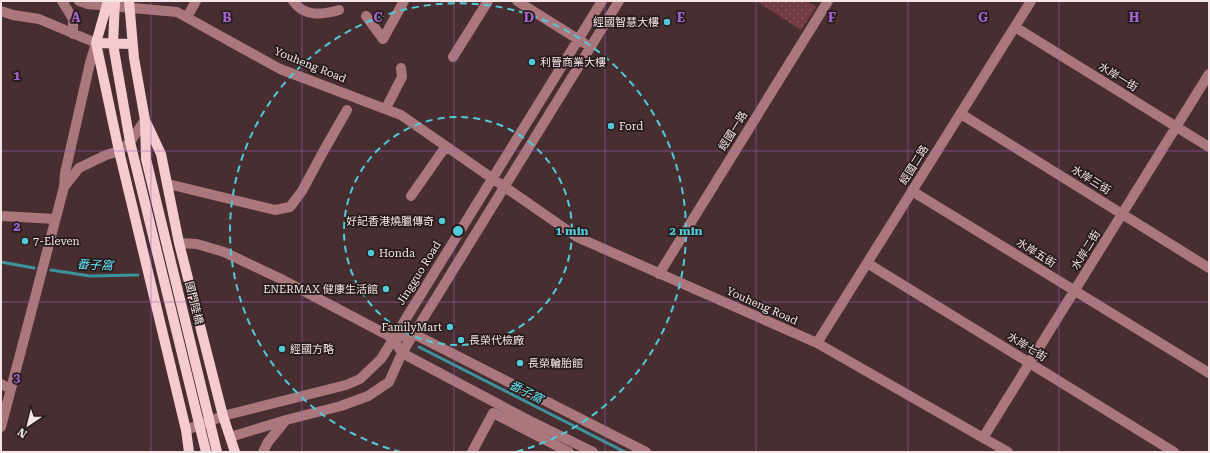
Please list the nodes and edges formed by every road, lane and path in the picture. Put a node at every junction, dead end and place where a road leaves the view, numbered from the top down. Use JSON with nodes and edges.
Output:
{"nodes":[{"id":1,"x":62,"y":1,"type":"edge"},
{"id":2,"x":79,"y":1,"type":"edge"},
{"id":3,"x":196,"y":1,"type":"edge"},
{"id":4,"x":293,"y":1,"type":"edge"},
{"id":5,"x":404,"y":1,"type":"edge"},
{"id":6,"x":488,"y":1,"type":"edge"},
{"id":7,"x":517,"y":1,"type":"edge"},
{"id":8,"x":602,"y":1,"type":"edge"},
{"id":9,"x":619,"y":1,"type":"edge"},
{"id":10,"x":828,"y":1,"type":"edge"},
{"id":11,"x":1031,"y":1,"type":"edge"},
{"id":12,"x":111,"y":4,"type":"edge"},
{"id":13,"x":129,"y":5,"type":"edge"},
{"id":14,"x":339,"y":10,"type":"dead end"},
{"id":15,"x":1,"y":11,"type":"edge"},
{"id":16,"x":187,"y":16,"type":"junction"},
{"id":17,"x":366,"y":16,"type":"dead end"},
{"id":18,"x":1015,"y":27,"type":"junction"},
{"id":19,"x":73,"y":34,"type":"junction"},
{"id":20,"x":578,"y":39,"type":"junction"},
{"id":21,"x":96,"y":43,"type":"junction"},
{"id":22,"x":114,"y":44,"type":"junction"},
{"id":23,"x":132,"y":44,"type":"junction"},
{"id":24,"x":590,"y":47,"type":"junction"},
{"id":25,"x":453,"y":57,"type":"dead end"},
{"id":26,"x":401,"y":68,"type":"dead end"},
{"id":27,"x":1209,"y":74,"type":"edge"},
{"id":28,"x":386,"y":108,"type":"junction"},
{"id":29,"x":347,"y":110,"type":"dead end"},
{"id":30,"x":961,"y":114,"type":"junction"},
{"id":31,"x":145,"y":120,"type":"junction"},
{"id":32,"x":1176,"y":126,"type":"junction"},
{"id":33,"x":130,"y":142,"type":"junction"},
{"id":34,"x":446,"y":146,"type":"junction"},
{"id":35,"x":1209,"y":147,"type":"edge"},
{"id":36,"x":119,"y":151,"type":"junction"},
{"id":37,"x":492,"y":178,"type":"junction"},
{"id":38,"x":168,"y":184,"type":"junction"},
{"id":39,"x":64,"y":187,"type":"junction"},
{"id":40,"x":504,"y":187,"type":"junction"},
{"id":41,"x":912,"y":191,"type":"junction"},
{"id":42,"x":411,"y":196,"type":"dead end"},
{"id":43,"x":1122,"y":214,"type":"junction"},
{"id":44,"x":1,"y":216,"type":"edge"},
{"id":45,"x":56,"y":219,"type":"junction"},
{"id":46,"x":178,"y":243,"type":"junction"},
{"id":47,"x":867,"y":263,"type":"junction"},
{"id":48,"x":1209,"y":268,"type":"edge"},
{"id":49,"x":659,"y":274,"type":"junction"},
{"id":50,"x":1075,"y":290,"type":"junction"},
{"id":51,"x":414,"y":334,"type":"junction"},
{"id":52,"x":393,"y":338,"type":"junction"},
{"id":53,"x":817,"y":343,"type":"junction"},
{"id":54,"x":402,"y":353,"type":"junction"},
{"id":55,"x":1030,"y":363,"type":"junction"},
{"id":56,"x":1209,"y":373,"type":"edge"},
{"id":57,"x":1,"y":384,"type":"edge"},
{"id":58,"x":11,"y":389,"type":"junction"},
{"id":59,"x":223,"y":416,"type":"junction"},
{"id":60,"x":286,"y":420,"type":"junction"},
{"id":61,"x":1,"y":427,"type":"edge"},
{"id":62,"x":186,"y":430,"type":"junction"},
{"id":63,"x":230,"y":437,"type":"junction"},
{"id":64,"x":983,"y":438,"type":"junction"},
{"id":65,"x":190,"y":452,"type":"edge"},
{"id":66,"x":206,"y":452,"type":"edge"},
{"id":67,"x":217,"y":452,"type":"edge"},
{"id":68,"x":235,"y":452,"type":"edge"},
{"id":69,"x":263,"y":452,"type":"edge"},
{"id":70,"x":472,"y":452,"type":"edge"},
{"id":71,"x":569,"y":452,"type":"edge"},
{"id":72,"x":593,"y":452,"type":"edge"},
{"id":73,"x":646,"y":452,"type":"edge"},
{"id":74,"x":1008,"y":452,"type":"edge"},
{"id":75,"x":1174,"y":452,"type":"edge"}],
"edges":[{"from":1,"to":19,"type":"street"},
{"from":2,"to":12,"type":"street","name":"Youheng Road"},
{"from":3,"to":16,"type":"street"},
{"from":4,"to":14,"type":"street"},
{"from":5,"to":17,"type":"street"},
{"from":6,"to":25,"type":"street"},
{"from":7,"to":20,"type":"street"},
{"from":8,"to":20,"type":"street","name":"Jingguo Road"},
{"from":9,"to":24,"type":"street"},
{"from":10,"to":49,"type":"street","name":"經國一路"},
{"from":11,"to":18,"type":"street","name":"經國二路"},
{"from":12,"to":13,"type":"street","name":"Youheng Road"},
{"from":12,"to":21,"type":"main road"},
{"from":12,"to":22,"type":"main road"},
{"from":13,"to":16,"type":"street","name":"Youheng Road"},
{"from":13,"to":23,"type":"main road"},
{"from":15,"to":19,"type":"street"},
{"from":16,"to":28,"type":"street","name":"Youheng Road"},
{"from":18,"to":30,"type":"street","name":"經國二路"},
{"from":18,"to":32,"type":"street","name":"水岸一街"},
{"from":19,"to":21,"type":"street"},
{"from":20,"to":24,"type":"street"},
{"from":20,"to":37,"type":"street","name":"Jingguo Road"},
{"from":21,"to":22,"type":"main road"},
{"from":21,"to":36,"type":"main road"},
{"from":21,"to":39,"type":"street"},
{"from":22,"to":23,"type":"main road"},
{"from":22,"to":33,"type":"main road"},
{"from":23,"to":31,"type":"main road"},
{"from":24,"to":40,"type":"street"},
{"from":26,"to":28,"type":"street"},
{"from":27,"to":32,"type":"street","name":"水岸二街"},
{"from":28,"to":34,"type":"street","name":"Youheng Road"},
{"from":29,"to":38,"type":"street"},
{"from":30,"to":41,"type":"street","name":"經國二路"},
{"from":30,"to":43,"type":"street","name":"水岸三街"},
{"from":31,"to":33,"type":"street"},
{"from":31,"to":38,"type":"main road"},
{"from":31,"to":67,"type":"main road","name":"國門陸橋"},
{"from":32,"to":35,"type":"street","name":"水岸一街"},
{"from":32,"to":43,"type":"street","name":"水岸二街"},
{"from":33,"to":36,"type":"street"},
{"from":33,"to":66,"type":"main road"},
{"from":34,"to":37,"type":"street","name":"Youheng Road"},
{"from":34,"to":42,"type":"street"},
{"from":36,"to":39,"type":"street"},
{"from":36,"to":62,"type":"main road"},
{"from":37,"to":40,"type":"street","name":"Youheng Road"},
{"from":37,"to":52,"type":"street","name":"Jingguo Road"},
{"from":38,"to":46,"type":"main road"},
{"from":39,"to":45,"type":"street"},
{"from":40,"to":49,"type":"street","name":"Youheng Road"},
{"from":40,"to":51,"type":"street"},
{"from":41,"to":47,"type":"street","name":"經國二路"},
{"from":41,"to":50,"type":"street","name":"水岸五街"},
{"from":43,"to":48,"type":"street","name":"水岸三街"},
{"from":43,"to":50,"type":"street","name":"水岸二街"},
{"from":44,"to":45,"type":"street"},
{"from":45,"to":58,"type":"street"},
{"from":46,"to":52,"type":"street"},
{"from":46,"to":59,"type":"main road"},
{"from":47,"to":53,"type":"street","name":"經國二路"},
{"from":47,"to":55,"type":"street","name":"水岸七街"},
{"from":49,"to":53,"type":"street","name":"Youheng Road"},
{"from":50,"to":55,"type":"street","name":"水岸二街"},
{"from":50,"to":56,"type":"street","name":"水岸五街"},
{"from":51,"to":52,"type":"street"},
{"from":51,"to":54,"type":"street"},
{"from":51,"to":73,"type":"street"},
{"from":52,"to":54,"type":"street"},
{"from":52,"to":59,"type":"street","name":"Jingguo Road"},
{"from":53,"to":64,"type":"street","name":"Youheng Road"},
{"from":54,"to":60,"type":"street"},
{"from":54,"to":72,"type":"street"},
{"from":55,"to":64,"type":"street","name":"水岸二街"},
{"from":55,"to":75,"type":"street","name":"水岸七街"},
{"from":57,"to":58,"type":"street"},
{"from":58,"to":61,"type":"street"},
{"from":59,"to":62,"type":"street","name":"Jingguo Road"},
{"from":59,"to":63,"type":"main road"},
{"from":60,"to":63,"type":"street"},
{"from":60,"to":69,"type":"street"},
{"from":62,"to":65,"type":"main road"},
{"from":63,"to":68,"type":"main road"},
{"from":64,"to":74,"type":"street","name":"Youheng Road"},
{"from":70,"to":71,"type":"street"}]}
